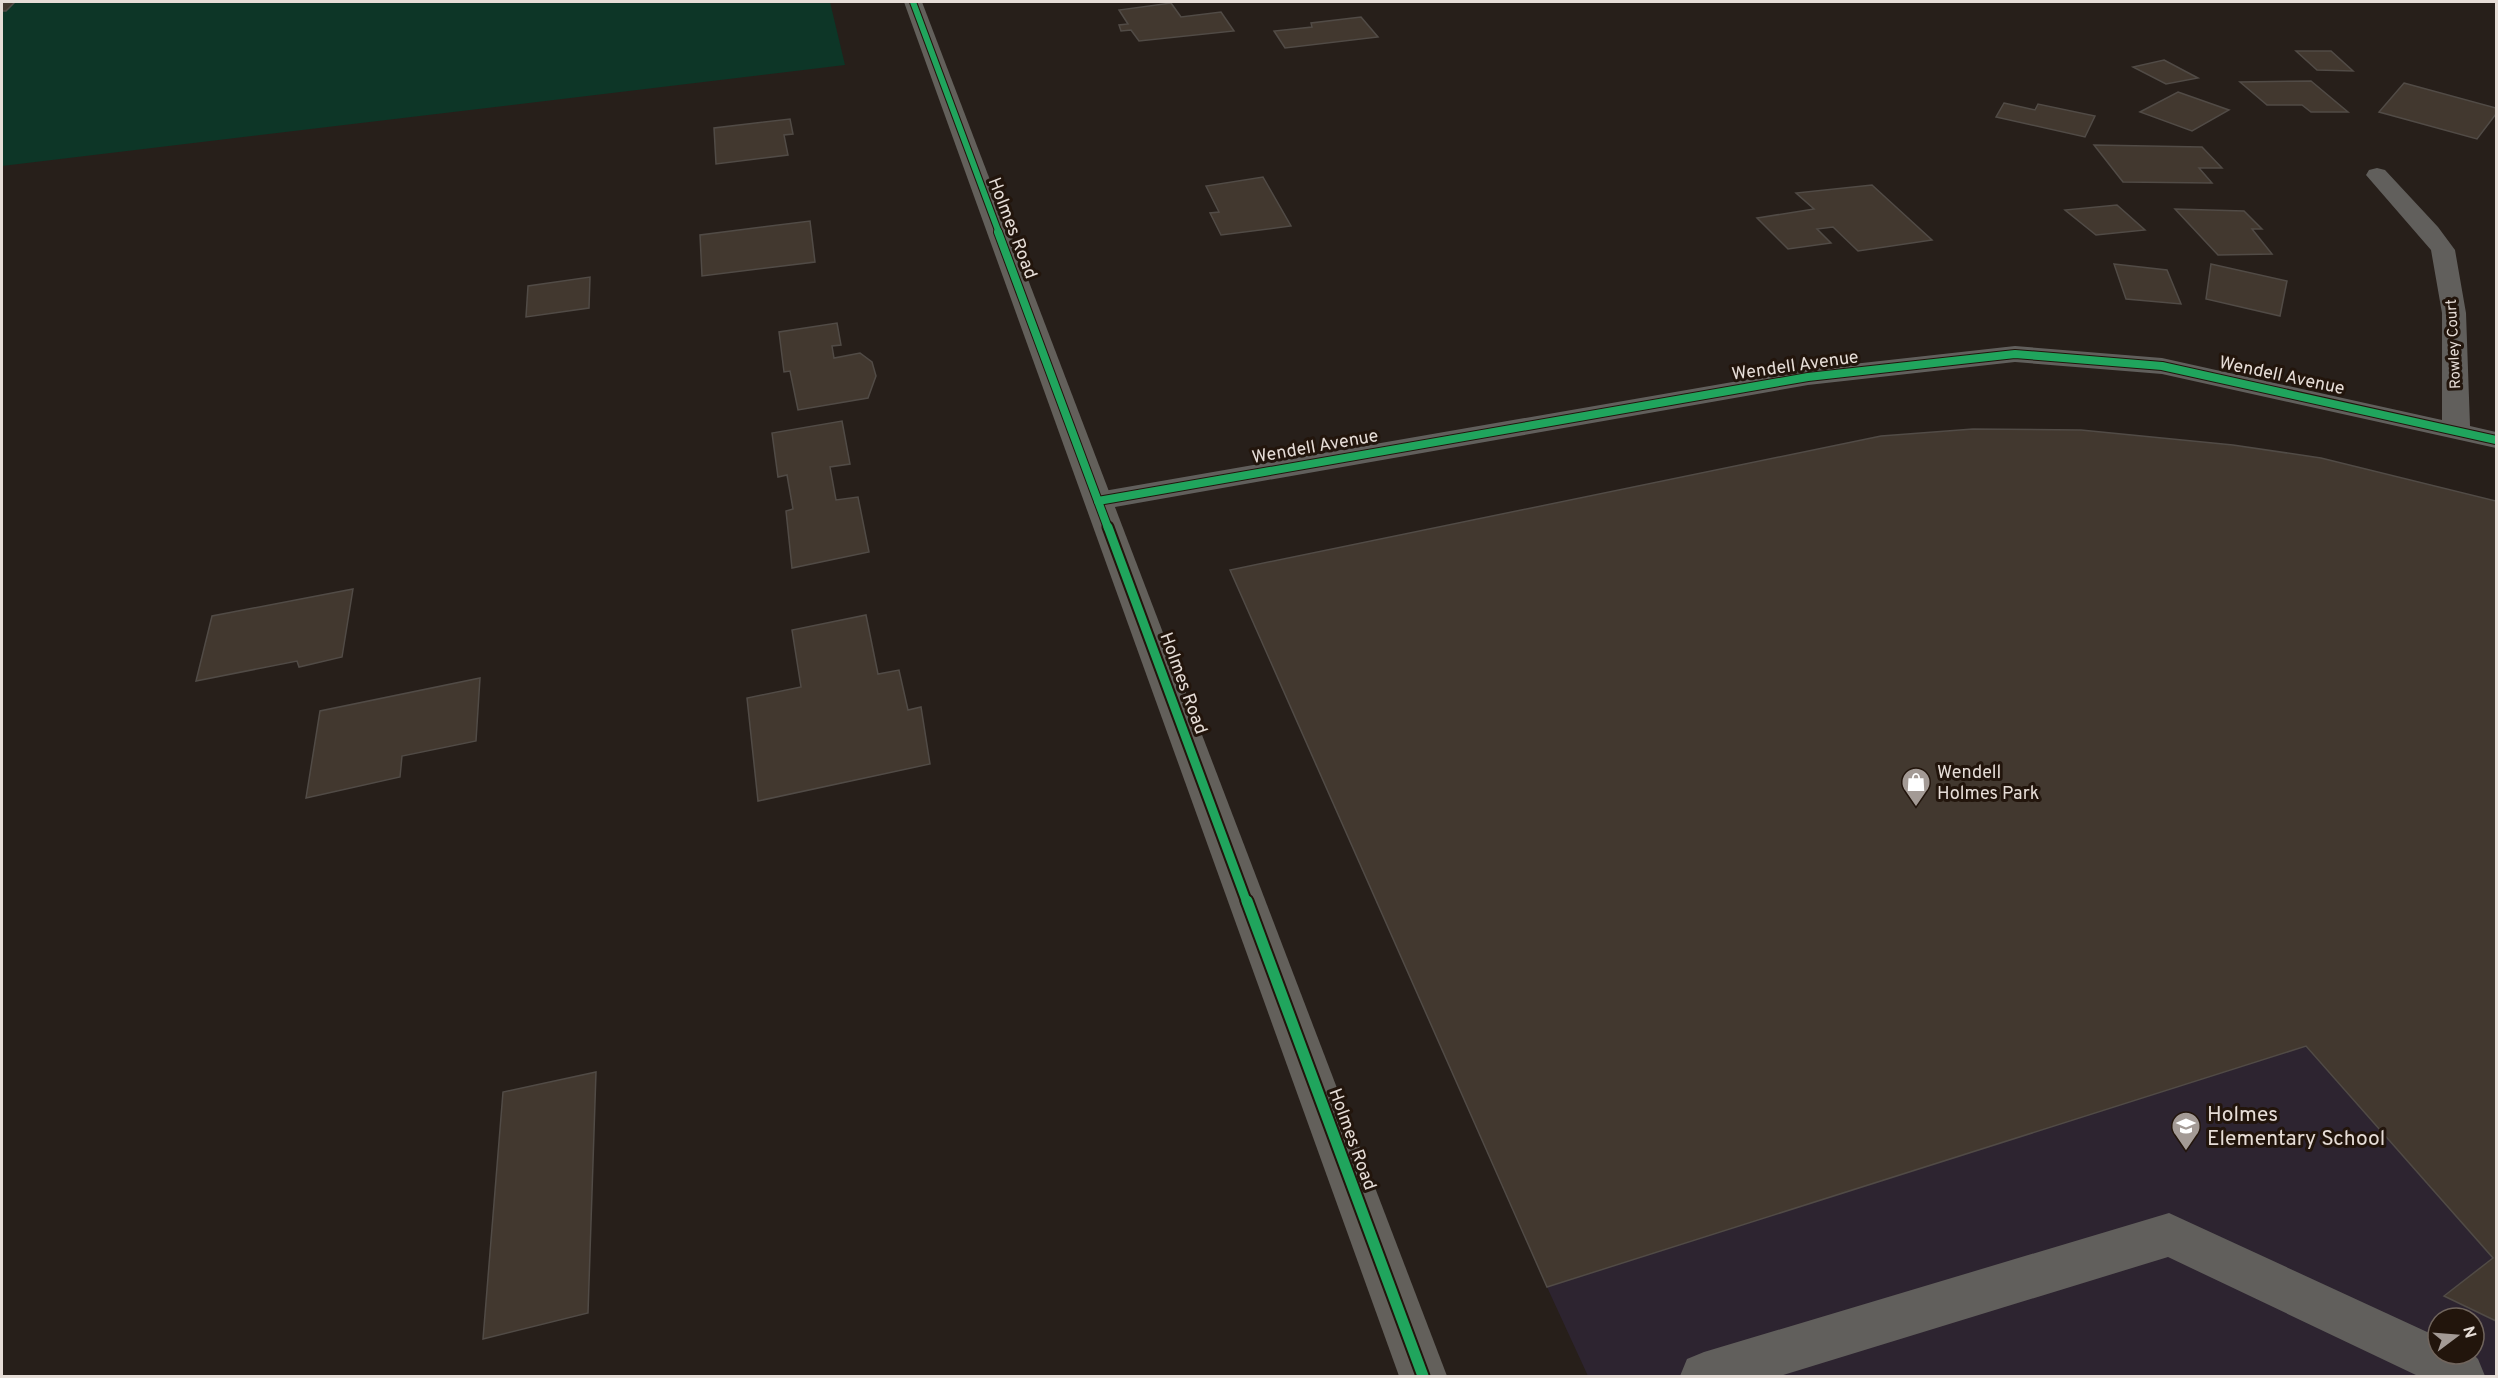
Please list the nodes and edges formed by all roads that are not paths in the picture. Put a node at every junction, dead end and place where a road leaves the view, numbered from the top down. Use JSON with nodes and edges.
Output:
{"nodes":[{"id":1,"x":913,"y":2,"type":"edge"},
{"id":2,"x":2377,"y":175,"type":"dead end"},
{"id":3,"x":2456,"y":430,"type":"junction"},
{"id":4,"x":2496,"y":440,"type":"edge"},
{"id":5,"x":1098,"y":501,"type":"junction"},
{"id":6,"x":1424,"y":1377,"type":"edge"},
{"id":7,"x":1704,"y":1377,"type":"edge"},
{"id":8,"x":2461,"y":1377,"type":"edge"}],
"edges":[{"from":1,"to":5,"type":"main road","name":"Holmes Road"},
{"from":2,"to":3,"type":"street","name":"Rowley Court"},
{"from":3,"to":4,"type":"street","name":"Wendell Avenue"},
{"from":3,"to":5,"type":"street","name":"Wendell Avenue"},
{"from":5,"to":6,"type":"main road","name":"Holmes Road"},
{"from":7,"to":8,"type":"street"}]}
